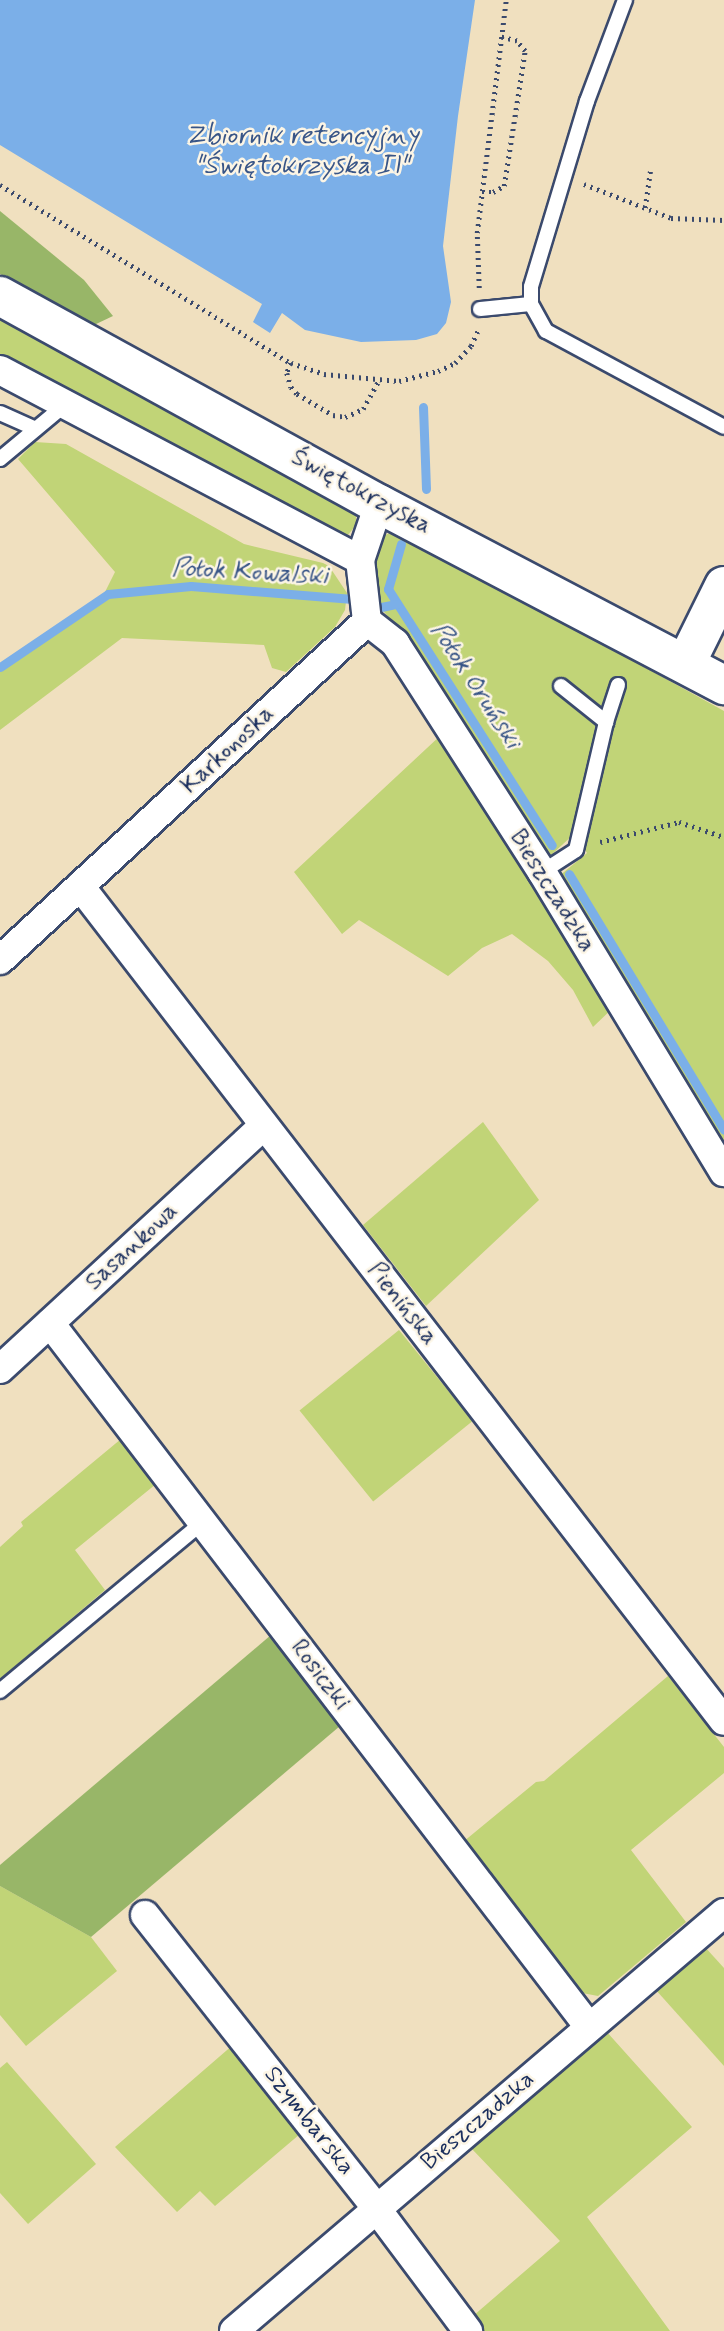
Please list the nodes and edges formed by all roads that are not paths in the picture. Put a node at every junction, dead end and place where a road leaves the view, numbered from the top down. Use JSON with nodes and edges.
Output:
{"nodes":[{"id":1,"x":625,"y":0,"type":"edge"},
{"id":2,"x":0,"y":296,"type":"edge"},
{"id":3,"x":531,"y":304,"type":"junction"},
{"id":4,"x":480,"y":309,"type":"road end"},
{"id":5,"x":0,"y":370,"type":"edge"},
{"id":6,"x":66,"y":404,"type":"junction"},
{"id":7,"x":0,"y":413,"type":"edge"},
{"id":8,"x":724,"y":428,"type":"edge"},
{"id":9,"x":36,"y":429,"type":"junction"},
{"id":10,"x":0,"y":459,"type":"edge"},
{"id":11,"x":379,"y":504,"type":"junction"},
{"id":12,"x":360,"y":560,"type":"junction"},
{"id":13,"x":724,"y":586,"type":"edge"},
{"id":14,"x":367,"y":621,"type":"junction"},
{"id":15,"x":686,"y":663,"type":"junction"},
{"id":16,"x":618,"y":685,"type":"dead end"},
{"id":17,"x":724,"y":685,"type":"edge"},
{"id":18,"x":561,"y":686,"type":"dead end"},
{"id":19,"x":606,"y":722,"type":"junction"},
{"id":20,"x":542,"y":872,"type":"junction"},
{"id":21,"x":80,"y":886,"type":"junction"},
{"id":22,"x":0,"y":960,"type":"edge"},
{"id":23,"x":264,"y":1125,"type":"junction"},
{"id":24,"x":724,"y":1171,"type":"edge"},
{"id":25,"x":50,"y":1323,"type":"junction"},
{"id":26,"x":0,"y":1369,"type":"edge"},
{"id":27,"x":203,"y":1522,"type":"junction"},
{"id":28,"x":0,"y":1691,"type":"edge"},
{"id":29,"x":724,"y":1721,"type":"edge"},
{"id":30,"x":724,"y":1913,"type":"edge"},
{"id":31,"x":145,"y":1915,"type":"dead end"},
{"id":32,"x":589,"y":2027,"type":"junction"},
{"id":33,"x":376,"y":2208,"type":"junction"},
{"id":34,"x":234,"y":2331,"type":"edge"},
{"id":35,"x":468,"y":2331,"type":"edge"}],
"edges":[{"from":1,"to":3,"type":"lane"},
{"from":2,"to":11,"type":"main road","name":"Świętokrzyska"},
{"from":3,"to":4,"type":"lane"},
{"from":3,"to":8,"type":"lane"},
{"from":5,"to":6,"type":"street"},
{"from":6,"to":9,"type":"lane"},
{"from":6,"to":12,"type":"street"},
{"from":7,"to":9,"type":"lane"},
{"from":9,"to":10,"type":"lane"},
{"from":11,"to":12,"type":"street"},
{"from":11,"to":15,"type":"main road","name":"Świętokrzyska"},
{"from":12,"to":14,"type":"street"},
{"from":13,"to":15,"type":"main road"},
{"from":14,"to":20,"type":"street","name":"Bieszczadzka"},
{"from":14,"to":21,"type":"street","name":"Karkonoska"},
{"from":15,"to":17,"type":"main road","name":"Świętokrzyska"},
{"from":16,"to":19,"type":"lane"},
{"from":18,"to":19,"type":"lane"},
{"from":19,"to":20,"type":"lane"},
{"from":20,"to":24,"type":"street","name":"Bieszczadzka"},
{"from":21,"to":22,"type":"street","name":"Karkonoska"},
{"from":21,"to":23,"type":"street","name":"Pienińska"},
{"from":23,"to":25,"type":"street","name":"Sasankowa"},
{"from":23,"to":29,"type":"street","name":"Pienińska"},
{"from":25,"to":26,"type":"street","name":"Sasankowa"},
{"from":25,"to":27,"type":"street","name":"Rosiczki"},
{"from":27,"to":28,"type":"lane"},
{"from":27,"to":32,"type":"street","name":"Rosiczki"},
{"from":30,"to":32,"type":"street","name":"Bieszczadzka"},
{"from":31,"to":33,"type":"street","name":"Szymbarska"},
{"from":32,"to":33,"type":"street","name":"Bieszczadzka"},
{"from":33,"to":34,"type":"street","name":"Bieszczadzka"},
{"from":33,"to":35,"type":"street","name":"Szymbarska"}]}
